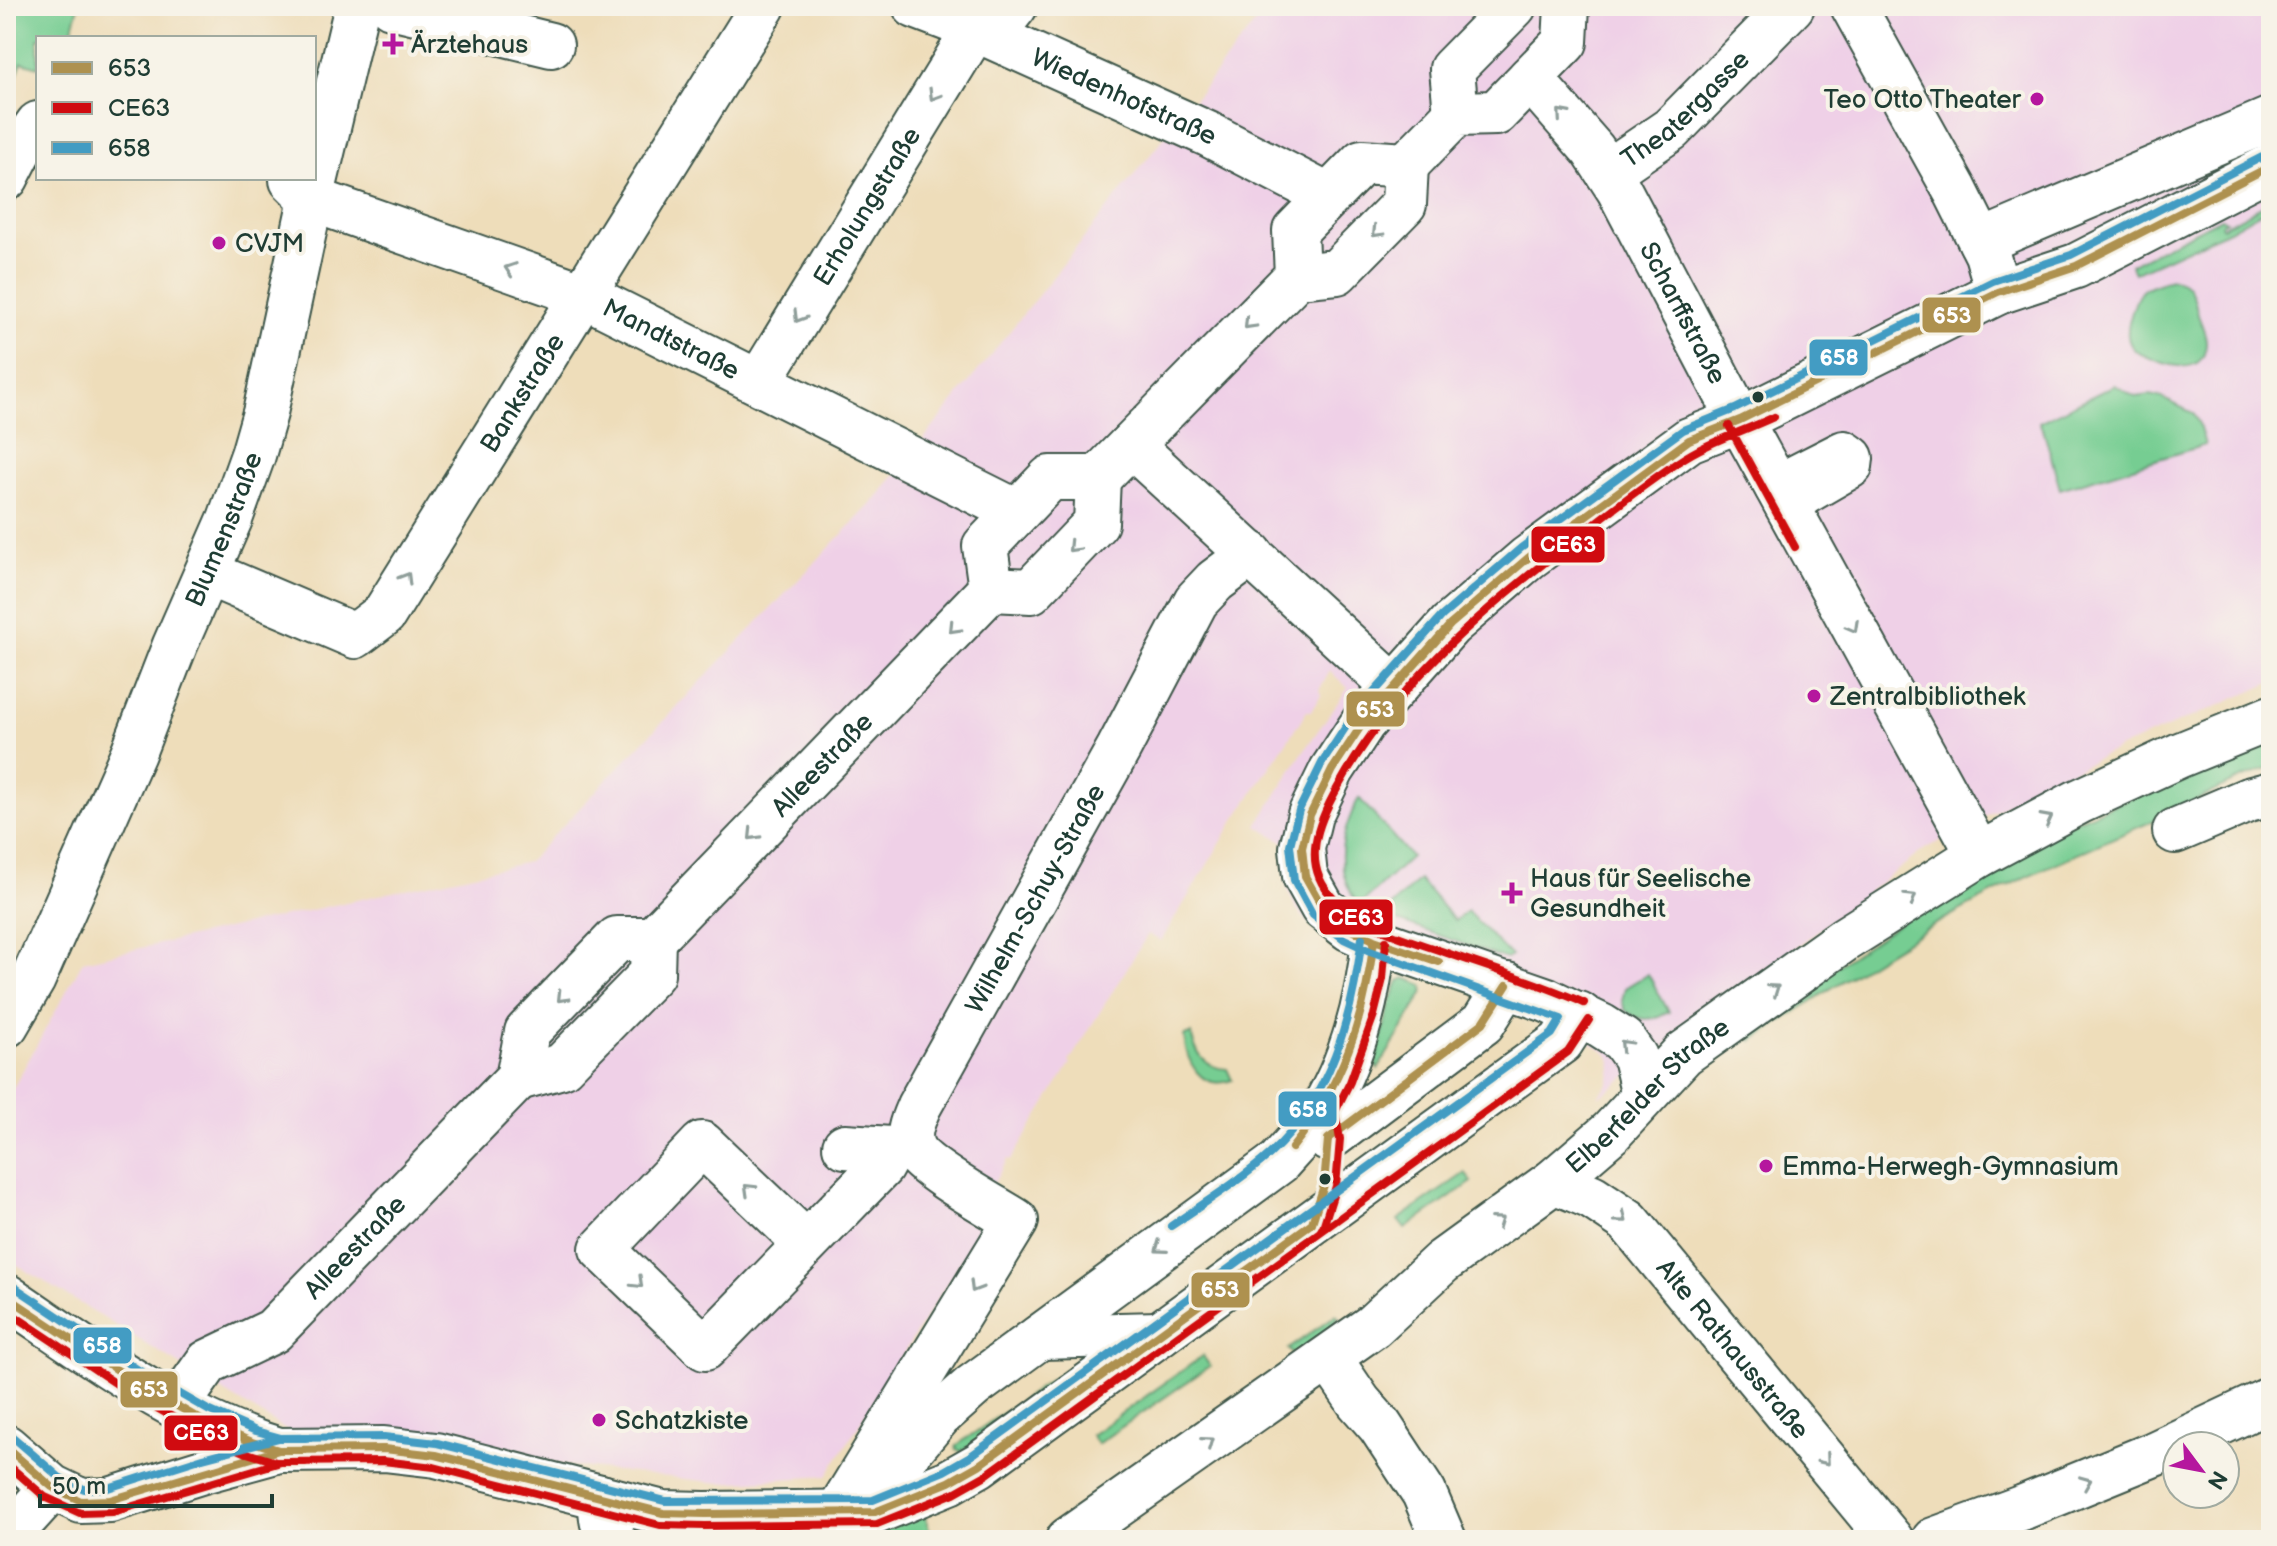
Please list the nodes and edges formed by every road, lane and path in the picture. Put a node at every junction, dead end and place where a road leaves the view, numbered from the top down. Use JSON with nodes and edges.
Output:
{"nodes":[{"id":1,"x":357,"y":6,"type":"edge"},
{"id":2,"x":391,"y":6,"type":"edge"},
{"id":3,"x":763,"y":6,"type":"edge"},
{"id":4,"x":915,"y":6,"type":"edge"},
{"id":5,"x":1015,"y":6,"type":"edge"},
{"id":6,"x":1514,"y":6,"type":"edge"},
{"id":7,"x":1567,"y":6,"type":"edge"},
{"id":8,"x":1792,"y":6,"type":"edge"},
{"id":9,"x":1853,"y":6,"type":"edge"},
{"id":10,"x":975,"y":29,"type":"junction"},
{"id":11,"x":551,"y":45,"type":"dead end"},
{"id":12,"x":1530,"y":78,"type":"junction"},
{"id":13,"x":1456,"y":114,"type":"junction"},
{"id":14,"x":2271,"y":119,"type":"edge"},
{"id":15,"x":36,"y":127,"type":"edge"},
{"id":16,"x":316,"y":138,"type":"edge"},
{"id":17,"x":1601,"y":161,"type":"junction"},
{"id":18,"x":1406,"y":165,"type":"junction"},
{"id":19,"x":2271,"y":166,"type":"edge"},
{"id":20,"x":6,"y":178,"type":"edge"},
{"id":21,"x":1310,"y":187,"type":"junction"},
{"id":22,"x":300,"y":189,"type":"edge"},
{"id":23,"x":1981,"y":242,"type":"junction"},
{"id":24,"x":1297,"y":276,"type":"junction"},
{"id":25,"x":1998,"y":292,"type":"junction"},
{"id":26,"x":584,"y":295,"type":"junction"},
{"id":27,"x":759,"y":382,"type":"junction"},
{"id":28,"x":1740,"y":420,"type":"junction"},
{"id":29,"x":1131,"y":445,"type":"junction"},
{"id":30,"x":1098,"y":478,"type":"junction"},
{"id":31,"x":1017,"y":512,"type":"junction"},
{"id":32,"x":1245,"y":549,"type":"junction"},
{"id":33,"x":207,"y":573,"type":"junction"},
{"id":34,"x":991,"y":589,"type":"junction"},
{"id":35,"x":1394,"y":687,"type":"junction"},
{"id":36,"x":2271,"y":718,"type":"edge"},
{"id":37,"x":2271,"y":794,"type":"edge"},
{"id":38,"x":2175,"y":831,"type":"dead end"},
{"id":39,"x":1979,"y":855,"type":"junction"},
{"id":40,"x":1374,"y":940,"type":"junction"},
{"id":41,"x":1507,"y":985,"type":"junction"},
{"id":42,"x":1579,"y":1014,"type":"junction"},
{"id":43,"x":6,"y":1025,"type":"edge"},
{"id":44,"x":1644,"y":1095,"type":"junction"},
{"id":45,"x":1325,"y":1125,"type":"junction"},
{"id":46,"x":845,"y":1146,"type":"dead end"},
{"id":47,"x":901,"y":1148,"type":"junction"},
{"id":48,"x":1554,"y":1181,"type":"junction"},
{"id":49,"x":1312,"y":1223,"type":"junction"},
{"id":50,"x":801,"y":1239,"type":"junction"},
{"id":51,"x":6,"y":1296,"type":"edge"},
{"id":52,"x":1159,"y":1334,"type":"junction"},
{"id":53,"x":1040,"y":1337,"type":"junction"},
{"id":54,"x":1329,"y":1358,"type":"junction"},
{"id":55,"x":2271,"y":1399,"type":"edge"},
{"id":56,"x":178,"y":1403,"type":"junction"},
{"id":57,"x":920,"y":1439,"type":"junction"},
{"id":58,"x":6,"y":1447,"type":"edge"},
{"id":59,"x":279,"y":1450,"type":"junction"},
{"id":60,"x":949,"y":1482,"type":"junction"},
{"id":61,"x":44,"y":1497,"type":"dead end"},
{"id":62,"x":601,"y":1497,"type":"junction"},
{"id":63,"x":838,"y":1512,"type":"junction"},
{"id":64,"x":2033,"y":1524,"type":"edge"},
{"id":65,"x":663,"y":1526,"type":"edge"},
{"id":66,"x":6,"y":1531,"type":"edge"},
{"id":67,"x":614,"y":1540,"type":"edge"},
{"id":68,"x":1068,"y":1540,"type":"edge"},
{"id":69,"x":1444,"y":1540,"type":"edge"},
{"id":70,"x":1891,"y":1540,"type":"edge"},
{"id":71,"x":1934,"y":1540,"type":"edge"}],
"edges":[{"from":1,"to":16,"type":"street","name":"Blumenstraße"},
{"from":2,"to":11,"type":"street"},
{"from":3,"to":26,"type":"street","name":"Bankstraße"},
{"from":4,"to":10,"type":"street","name":"Wiedenhofstraße"},
{"from":5,"to":10,"type":"street"},
{"from":6,"to":13,"type":"street"},
{"from":7,"to":12,"type":"street"},
{"from":8,"to":17,"type":"street","name":"Theatergasse"},
{"from":9,"to":23,"type":"street"},
{"from":10,"to":21,"type":"street","name":"Wiedenhofstraße"},
{"from":10,"to":27,"type":"street","name":"Erholungstraße","one_way":true},
{"from":12,"to":13,"type":"street"},
{"from":17,"to":12,"type":"street","name":"Scharffstraße","one_way":true},
{"from":13,"to":18,"type":"street"},
{"from":14,"to":23,"type":"street"},
{"from":15,"to":20,"type":"street"},
{"from":17,"to":28,"type":"street","name":"Scharffstraße"},
{"from":18,"to":21,"type":"street"},
{"from":18,"to":24,"type":"street","one_way":true},
{"from":19,"to":25,"type":"street"},
{"from":21,"to":24,"type":"street"},
{"from":26,"to":22,"type":"street","name":"Mandtstraße","one_way":true},
{"from":22,"to":33,"type":"street","name":"Blumenstraße"},
{"from":23,"to":25,"type":"street"},
{"from":24,"to":29,"type":"street","one_way":true},
{"from":25,"to":28,"type":"street"},
{"from":26,"to":27,"type":"street","name":"Mandtstraße"},
{"from":33,"to":26,"type":"street","name":"Bankstraße","one_way":true},
{"from":27,"to":31,"type":"street","name":"Mandtstraße"},
{"from":28,"to":35,"type":"street"},
{"from":28,"to":39,"type":"street","name":"Scharffstraße","one_way":true},
{"from":29,"to":30,"type":"street"},
{"from":29,"to":32,"type":"street"},
{"from":30,"to":31,"type":"street"},
{"from":30,"to":34,"type":"street","one_way":true},
{"from":31,"to":34,"type":"street"},
{"from":32,"to":35,"type":"street"},
{"from":32,"to":47,"type":"street","name":"Wilhelm-Schuy-Straße"},
{"from":33,"to":43,"type":"street","name":"Blumenstraße"},
{"from":34,"to":56,"type":"street","name":"Alleestraße","one_way":true},
{"from":35,"to":40,"type":"street"},
{"from":39,"to":36,"type":"street","name":"Elberfelder Straße","one_way":true},
{"from":37,"to":38,"type":"street"},
{"from":44,"to":39,"type":"street","name":"Elberfelder Straße","one_way":true},
{"from":40,"to":41,"type":"street"},
{"from":40,"to":45,"type":"street"},
{"from":41,"to":42,"type":"street"},
{"from":41,"to":45,"type":"street"},
{"from":44,"to":42,"type":"street","one_way":true},
{"from":42,"to":49,"type":"street"},
{"from":44,"to":48,"type":"street","name":"Elberfelder Straße"},
{"from":45,"to":49,"type":"street"},
{"from":45,"to":53,"type":"street","one_way":true},
{"from":46,"to":47,"type":"street"},
{"from":47,"to":50,"type":"street"},
{"from":47,"to":63,"type":"street","one_way":true},
{"from":54,"to":48,"type":"street","name":"Elberfelder Straße","one_way":true},
{"from":48,"to":70,"type":"street","name":"Alte Rathausstraße","one_way":true},
{"from":49,"to":52,"type":"street"},
{"from":50,"to":50,"type":"street","one_way":true},
{"from":51,"to":56,"type":"street"},
{"from":52,"to":53,"type":"street"},
{"from":52,"to":60,"type":"street"},
{"from":53,"to":57,"type":"street"},
{"from":68,"to":54,"type":"street","name":"Elberfelder Straße","one_way":true},
{"from":54,"to":69,"type":"street"},
{"from":64,"to":55,"type":"street","one_way":true},
{"from":56,"to":59,"type":"street"},
{"from":57,"to":60,"type":"street"},
{"from":57,"to":63,"type":"street"},
{"from":58,"to":59,"type":"street"},
{"from":59,"to":62,"type":"street"},
{"from":60,"to":63,"type":"street"},
{"from":61,"to":66,"type":"street"},
{"from":62,"to":65,"type":"street"},
{"from":62,"to":67,"type":"street"},
{"from":63,"to":65,"type":"street"},
{"from":64,"to":71,"type":"street"}]}
